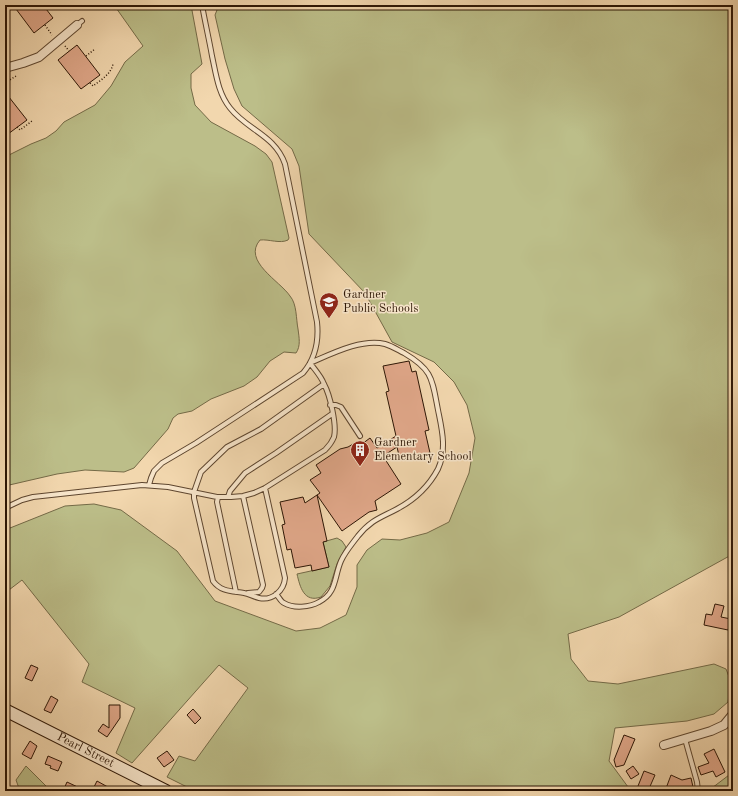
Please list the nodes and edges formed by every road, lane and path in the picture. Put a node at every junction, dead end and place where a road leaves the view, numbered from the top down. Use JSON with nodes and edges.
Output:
{"nodes":[{"id":1,"x":202,"y":5,"type":"edge"},
{"id":2,"x":79,"y":23,"type":"dead end"},
{"id":3,"x":45,"y":25,"type":"dead end"},
{"id":4,"x":57,"y":43,"type":"junction"},
{"id":5,"x":95,"y":49,"type":"dead end"},
{"id":6,"x":86,"y":56,"type":"dead end"},
{"id":7,"x":113,"y":64,"type":"dead end"},
{"id":8,"x":5,"y":68,"type":"edge"},
{"id":9,"x":16,"y":76,"type":"dead end"},
{"id":10,"x":5,"y":83,"type":"edge"},
{"id":11,"x":90,"y":83,"type":"dead end"},
{"id":12,"x":32,"y":121,"type":"dead end"},
{"id":13,"x":17,"y":127,"type":"dead end"},
{"id":14,"x":310,"y":363,"type":"junction"},
{"id":15,"x":324,"y":384,"type":"junction"},
{"id":16,"x":330,"y":406,"type":"junction"},
{"id":17,"x":332,"y":414,"type":"junction"},
{"id":18,"x":360,"y":436,"type":"dead end"},
{"id":19,"x":149,"y":485,"type":"junction"},
{"id":20,"x":265,"y":488,"type":"junction"},
{"id":21,"x":194,"y":492,"type":"junction"},
{"id":22,"x":243,"y":496,"type":"junction"},
{"id":23,"x":218,"y":497,"type":"junction"},
{"id":24,"x":228,"y":497,"type":"junction"},
{"id":25,"x":5,"y":508,"type":"edge"},
{"id":26,"x":236,"y":592,"type":"junction"},
{"id":27,"x":246,"y":593,"type":"junction"},
{"id":28,"x":276,"y":594,"type":"junction"},
{"id":29,"x":5,"y":710,"type":"edge"},
{"id":30,"x":733,"y":714,"type":"edge"},
{"id":31,"x":685,"y":739,"type":"junction"},
{"id":32,"x":664,"y":746,"type":"dead end"},
{"id":33,"x":166,"y":791,"type":"edge"},
{"id":34,"x":698,"y":791,"type":"edge"}],
"edges":[{"from":1,"to":14,"type":"lane"},
{"from":2,"to":4,"type":"street"},
{"from":3,"to":4,"type":"path"},
{"from":4,"to":8,"type":"street"},
{"from":5,"to":6,"type":"path"},
{"from":7,"to":11,"type":"path"},
{"from":9,"to":10,"type":"path"},
{"from":12,"to":13,"type":"path"},
{"from":14,"to":15,"type":"lane"},
{"from":14,"to":19,"type":"lane"},
{"from":14,"to":28,"type":"lane"},
{"from":15,"to":16,"type":"lane"},
{"from":15,"to":21,"type":"lane"},
{"from":16,"to":17,"type":"lane"},
{"from":16,"to":18,"type":"lane"},
{"from":17,"to":20,"type":"lane"},
{"from":17,"to":24,"type":"lane"},
{"from":19,"to":21,"type":"lane"},
{"from":19,"to":25,"type":"lane"},
{"from":20,"to":22,"type":"lane"},
{"from":20,"to":28,"type":"lane"},
{"from":21,"to":23,"type":"lane"},
{"from":21,"to":26,"type":"lane"},
{"from":22,"to":24,"type":"lane"},
{"from":22,"to":27,"type":"lane"},
{"from":23,"to":24,"type":"lane"},
{"from":23,"to":26,"type":"lane"},
{"from":26,"to":27,"type":"lane"},
{"from":27,"to":28,"type":"lane"},
{"from":29,"to":33,"type":"main road","name":"Pearl Street"},
{"from":30,"to":31,"type":"street"},
{"from":31,"to":32,"type":"street"},
{"from":31,"to":34,"type":"lane"}]}
